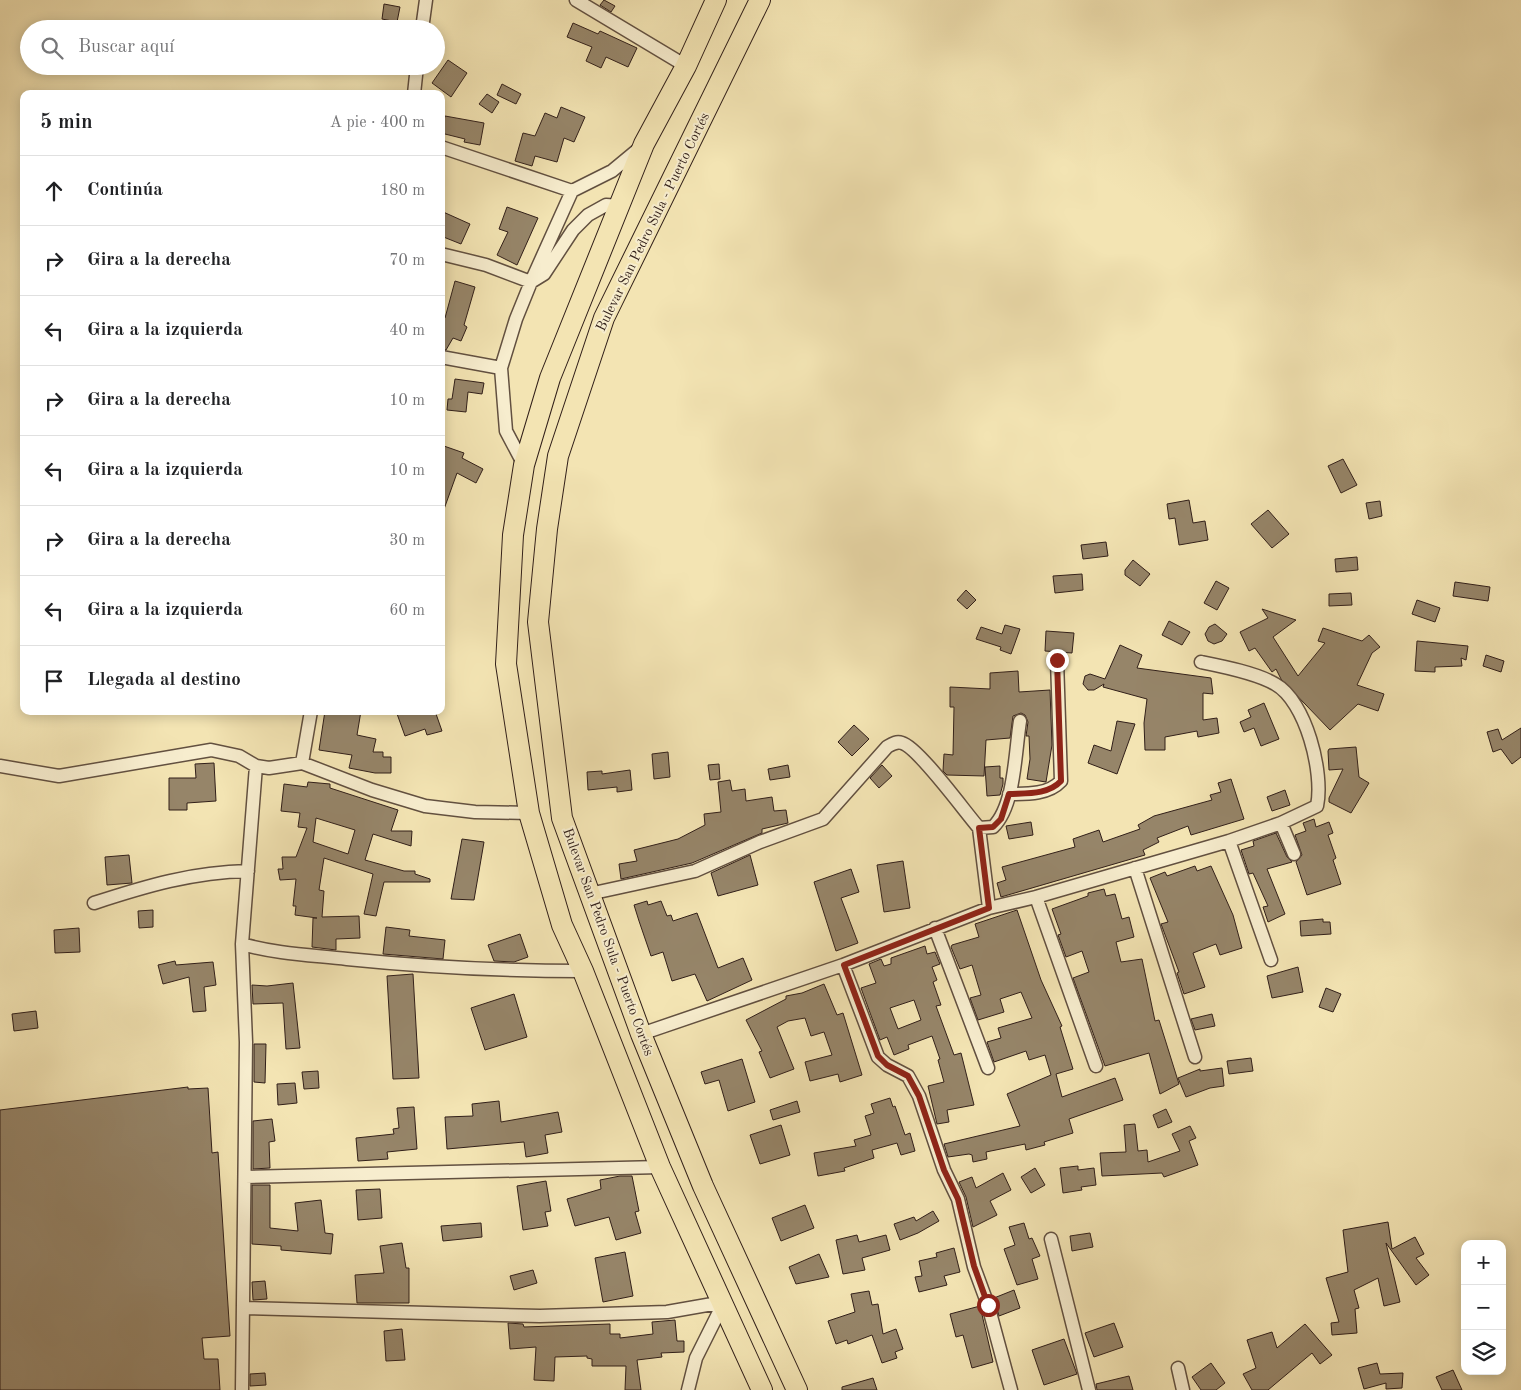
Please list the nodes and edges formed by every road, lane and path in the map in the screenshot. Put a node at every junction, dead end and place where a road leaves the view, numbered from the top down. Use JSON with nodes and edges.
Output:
{"nodes":[{"id":1,"x":426,"y":0,"type":"edge"},
{"id":2,"x":576,"y":0,"type":"edge"},
{"id":3,"x":716,"y":0,"type":"edge"},
{"id":4,"x":760,"y":0,"type":"edge"},
{"id":5,"x":423,"y":20,"type":"edge"},
{"id":6,"x":686,"y":66,"type":"junction"},
{"id":7,"x":416,"y":75,"type":"edge"},
{"id":8,"x":414,"y":90,"type":"edge"},
{"id":9,"x":644,"y":144,"type":"junction"},
{"id":10,"x":445,"y":148,"type":"edge"},
{"id":11,"x":572,"y":191,"type":"junction"},
{"id":12,"x":621,"y":206,"type":"junction"},
{"id":13,"x":445,"y":255,"type":"edge"},
{"id":14,"x":531,"y":282,"type":"junction"},
{"id":15,"x":445,"y":358,"type":"edge"},
{"id":16,"x":501,"y":368,"type":"junction"},
{"id":17,"x":524,"y":465,"type":"junction"},
{"id":18,"x":1057,"y":660,"type":"dead end"},
{"id":19,"x":1201,"y":662,"type":"dead end"},
{"id":20,"x":310,"y":715,"type":"edge"},
{"id":21,"x":1020,"y":721,"type":"dead end"},
{"id":22,"x":302,"y":763,"type":"junction"},
{"id":23,"x":0,"y":766,"type":"edge"},
{"id":24,"x":256,"y":766,"type":"junction"},
{"id":25,"x":1009,"y":794,"type":"junction"},
{"id":26,"x":529,"y":813,"type":"junction"},
{"id":27,"x":1281,"y":823,"type":"junction"},
{"id":28,"x":979,"y":828,"type":"junction"},
{"id":29,"x":1229,"y":841,"type":"junction"},
{"id":30,"x":1294,"y":854,"type":"dead end"},
{"id":31,"x":1135,"y":868,"type":"junction"},
{"id":32,"x":248,"y":871,"type":"junction"},
{"id":33,"x":589,"y":894,"type":"junction"},
{"id":34,"x":1036,"y":897,"type":"junction"},
{"id":35,"x":94,"y":903,"type":"dead end"},
{"id":36,"x":989,"y":908,"type":"junction"},
{"id":37,"x":935,"y":928,"type":"junction"},
{"id":38,"x":242,"y":944,"type":"junction"},
{"id":39,"x":1271,"y":960,"type":"dead end"},
{"id":40,"x":844,"y":965,"type":"junction"},
{"id":41,"x":583,"y":971,"type":"junction"},
{"id":42,"x":641,"y":1034,"type":"junction"},
{"id":43,"x":1195,"y":1057,"type":"dead end"},
{"id":44,"x":1096,"y":1066,"type":"dead end"},
{"id":45,"x":988,"y":1068,"type":"dead end"},
{"id":46,"x":660,"y":1167,"type":"junction"},
{"id":47,"x":244,"y":1177,"type":"junction"},
{"id":48,"x":1051,"y":1239,"type":"dead end"},
{"id":49,"x":724,"y":1302,"type":"junction"},
{"id":50,"x":244,"y":1308,"type":"junction"},
{"id":51,"x":1178,"y":1368,"type":"dead end"},
{"id":52,"x":242,"y":1390,"type":"edge"},
{"id":53,"x":688,"y":1390,"type":"edge"},
{"id":54,"x":762,"y":1390,"type":"edge"},
{"id":55,"x":797,"y":1390,"type":"edge"},
{"id":56,"x":1011,"y":1390,"type":"edge"},
{"id":57,"x":1089,"y":1390,"type":"edge"},
{"id":58,"x":1183,"y":1390,"type":"edge"}],
"edges":[{"from":1,"to":5,"type":"street"},
{"from":2,"to":6,"type":"street"},
{"from":3,"to":6,"type":"highway","name":"Bulevar San Pedro Sula - Puerto Cortés"},
{"from":4,"to":33,"type":"highway","name":"Bulevar San Pedro Sula - Puerto Cortés"},
{"from":6,"to":9,"type":"highway","name":"Bulevar San Pedro Sula - Puerto Cortés"},
{"from":7,"to":8,"type":"street"},
{"from":9,"to":11,"type":"street"},
{"from":9,"to":12,"type":"highway","name":"Bulevar San Pedro Sula - Puerto Cortés"},
{"from":10,"to":11,"type":"street"},
{"from":11,"to":14,"type":"street"},
{"from":12,"to":14,"type":"street"},
{"from":12,"to":17,"type":"highway","name":"Bulevar San Pedro Sula - Puerto Cortés"},
{"from":13,"to":14,"type":"street"},
{"from":14,"to":16,"type":"street"},
{"from":15,"to":16,"type":"street"},
{"from":16,"to":17,"type":"street"},
{"from":17,"to":26,"type":"highway","name":"Bulevar San Pedro Sula - Puerto Cortés"},
{"from":18,"to":25,"type":"street"},
{"from":19,"to":27,"type":"street"},
{"from":20,"to":22,"type":"street"},
{"from":21,"to":25,"type":"street"},
{"from":22,"to":24,"type":"street"},
{"from":22,"to":26,"type":"street"},
{"from":23,"to":24,"type":"street"},
{"from":24,"to":32,"type":"street"},
{"from":25,"to":28,"type":"street"},
{"from":26,"to":41,"type":"highway","name":"Bulevar San Pedro Sula - Puerto Cortés"},
{"from":27,"to":29,"type":"street"},
{"from":27,"to":30,"type":"street"},
{"from":28,"to":33,"type":"street"},
{"from":28,"to":36,"type":"street"},
{"from":29,"to":31,"type":"street"},
{"from":29,"to":39,"type":"street"},
{"from":31,"to":34,"type":"street"},
{"from":31,"to":43,"type":"street"},
{"from":32,"to":35,"type":"street"},
{"from":32,"to":38,"type":"street"},
{"from":33,"to":42,"type":"highway","name":"Bulevar San Pedro Sula - Puerto Cortés"},
{"from":34,"to":36,"type":"street"},
{"from":34,"to":44,"type":"street"},
{"from":36,"to":37,"type":"street"},
{"from":37,"to":40,"type":"street"},
{"from":37,"to":45,"type":"street"},
{"from":38,"to":41,"type":"street"},
{"from":38,"to":47,"type":"street"},
{"from":40,"to":42,"type":"street"},
{"from":40,"to":56,"type":"street"},
{"from":41,"to":46,"type":"highway","name":"Bulevar San Pedro Sula - Puerto Cortés"},
{"from":42,"to":55,"type":"highway","name":"Bulevar San Pedro Sula - Puerto Cortés"},
{"from":46,"to":47,"type":"street"},
{"from":46,"to":49,"type":"highway","name":"Bulevar San Pedro Sula - Puerto Cortés"},
{"from":47,"to":50,"type":"street"},
{"from":48,"to":57,"type":"street"},
{"from":49,"to":50,"type":"street"},
{"from":49,"to":53,"type":"street"},
{"from":49,"to":54,"type":"highway","name":"Bulevar San Pedro Sula - Puerto Cortés"},
{"from":50,"to":52,"type":"street"},
{"from":51,"to":58,"type":"street"}]}
